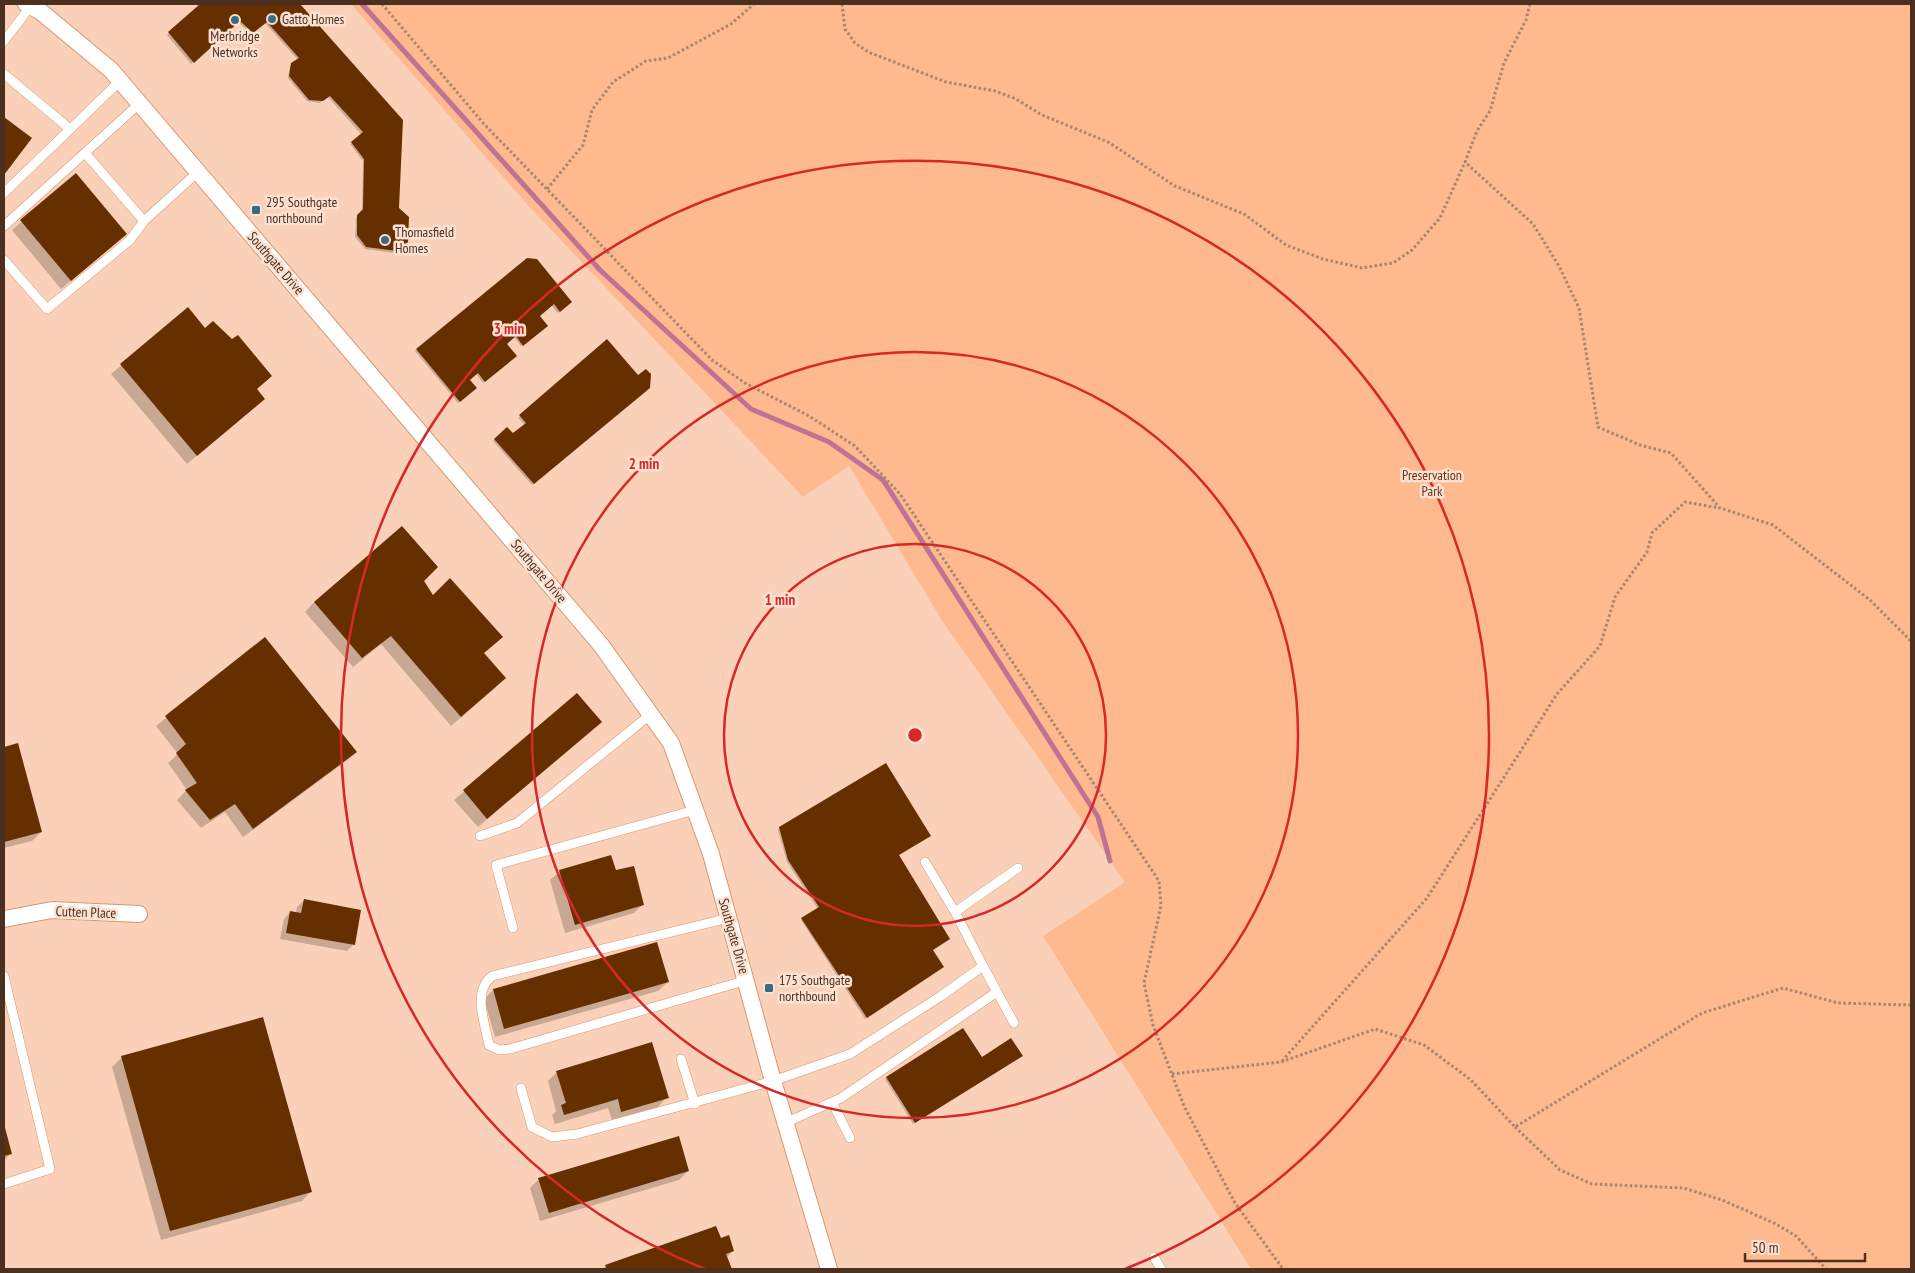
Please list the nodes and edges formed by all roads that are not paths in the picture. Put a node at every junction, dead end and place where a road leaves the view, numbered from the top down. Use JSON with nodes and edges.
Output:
{"nodes":[{"id":1,"x":28,"y":5,"type":"edge"},
{"id":2,"x":4,"y":42,"type":"edge"},
{"id":3,"x":4,"y":74,"type":"edge"},
{"id":4,"x":120,"y":81,"type":"junction"},
{"id":5,"x":139,"y":104,"type":"junction"},
{"id":6,"x":70,"y":129,"type":"junction"},
{"id":7,"x":85,"y":153,"type":"junction"},
{"id":8,"x":198,"y":172,"type":"junction"},
{"id":9,"x":4,"y":193,"type":"edge"},
{"id":10,"x":144,"y":221,"type":"junction"},
{"id":11,"x":4,"y":226,"type":"edge"},
{"id":12,"x":4,"y":260,"type":"edge"},
{"id":13,"x":651,"y":714,"type":"junction"},
{"id":14,"x":695,"y":810,"type":"junction"},
{"id":15,"x":480,"y":836,"type":"dead end"},
{"id":16,"x":925,"y":862,"type":"dead end"},
{"id":17,"x":1018,"y":868,"type":"dead end"},
{"id":18,"x":955,"y":912,"type":"junction"},
{"id":19,"x":139,"y":914,"type":"dead end"},
{"id":20,"x":729,"y":918,"type":"junction"},
{"id":21,"x":4,"y":919,"type":"edge"},
{"id":22,"x":513,"y":928,"type":"dead end"},
{"id":23,"x":983,"y":966,"type":"junction"},
{"id":24,"x":4,"y":976,"type":"edge"},
{"id":25,"x":746,"y":980,"type":"junction"},
{"id":26,"x":997,"y":992,"type":"junction"},
{"id":27,"x":1014,"y":1023,"type":"dead end"},
{"id":28,"x":681,"y":1059,"type":"dead end"},
{"id":29,"x":773,"y":1081,"type":"junction"},
{"id":30,"x":521,"y":1088,"type":"dead end"},
{"id":31,"x":832,"y":1102,"type":"junction"},
{"id":32,"x":696,"y":1104,"type":"junction"},
{"id":33,"x":785,"y":1123,"type":"junction"},
{"id":34,"x":850,"y":1138,"type":"dead end"},
{"id":35,"x":4,"y":1184,"type":"edge"},
{"id":36,"x":1154,"y":1257,"type":"dead end"},
{"id":37,"x":829,"y":1269,"type":"edge"},
{"id":38,"x":1161,"y":1269,"type":"edge"}],
"edges":[{"from":1,"to":2,"type":"lane"},
{"from":1,"to":4,"type":"street","name":"Southgate Drive"},
{"from":3,"to":6,"type":"lane"},
{"from":4,"to":5,"type":"street","name":"Southgate Drive"},
{"from":4,"to":6,"type":"lane"},
{"from":5,"to":7,"type":"lane"},
{"from":5,"to":8,"type":"street","name":"Southgate Drive"},
{"from":6,"to":9,"type":"lane"},
{"from":7,"to":10,"type":"lane"},
{"from":7,"to":11,"type":"lane"},
{"from":8,"to":10,"type":"lane"},
{"from":8,"to":13,"type":"street","name":"Southgate Drive"},
{"from":10,"to":12,"type":"lane"},
{"from":13,"to":14,"type":"street","name":"Southgate Drive"},
{"from":13,"to":15,"type":"lane"},
{"from":14,"to":20,"type":"street","name":"Southgate Drive"},
{"from":14,"to":22,"type":"lane"},
{"from":16,"to":18,"type":"lane"},
{"from":17,"to":18,"type":"lane"},
{"from":18,"to":23,"type":"lane"},
{"from":19,"to":21,"type":"street","name":"Cutten Place"},
{"from":20,"to":25,"type":"street","name":"Southgate Drive"},
{"from":20,"to":25,"type":"lane"},
{"from":23,"to":26,"type":"lane"},
{"from":23,"to":29,"type":"lane"},
{"from":24,"to":35,"type":"lane"},
{"from":25,"to":29,"type":"street","name":"Southgate Drive"},
{"from":26,"to":27,"type":"lane"},
{"from":26,"to":31,"type":"lane"},
{"from":28,"to":32,"type":"lane"},
{"from":29,"to":32,"type":"lane"},
{"from":29,"to":33,"type":"street","name":"Southgate Drive"},
{"from":30,"to":32,"type":"lane"},
{"from":31,"to":33,"type":"lane"},
{"from":31,"to":34,"type":"lane"},
{"from":33,"to":37,"type":"street","name":"Southgate Drive"},
{"from":36,"to":38,"type":"lane"}]}
